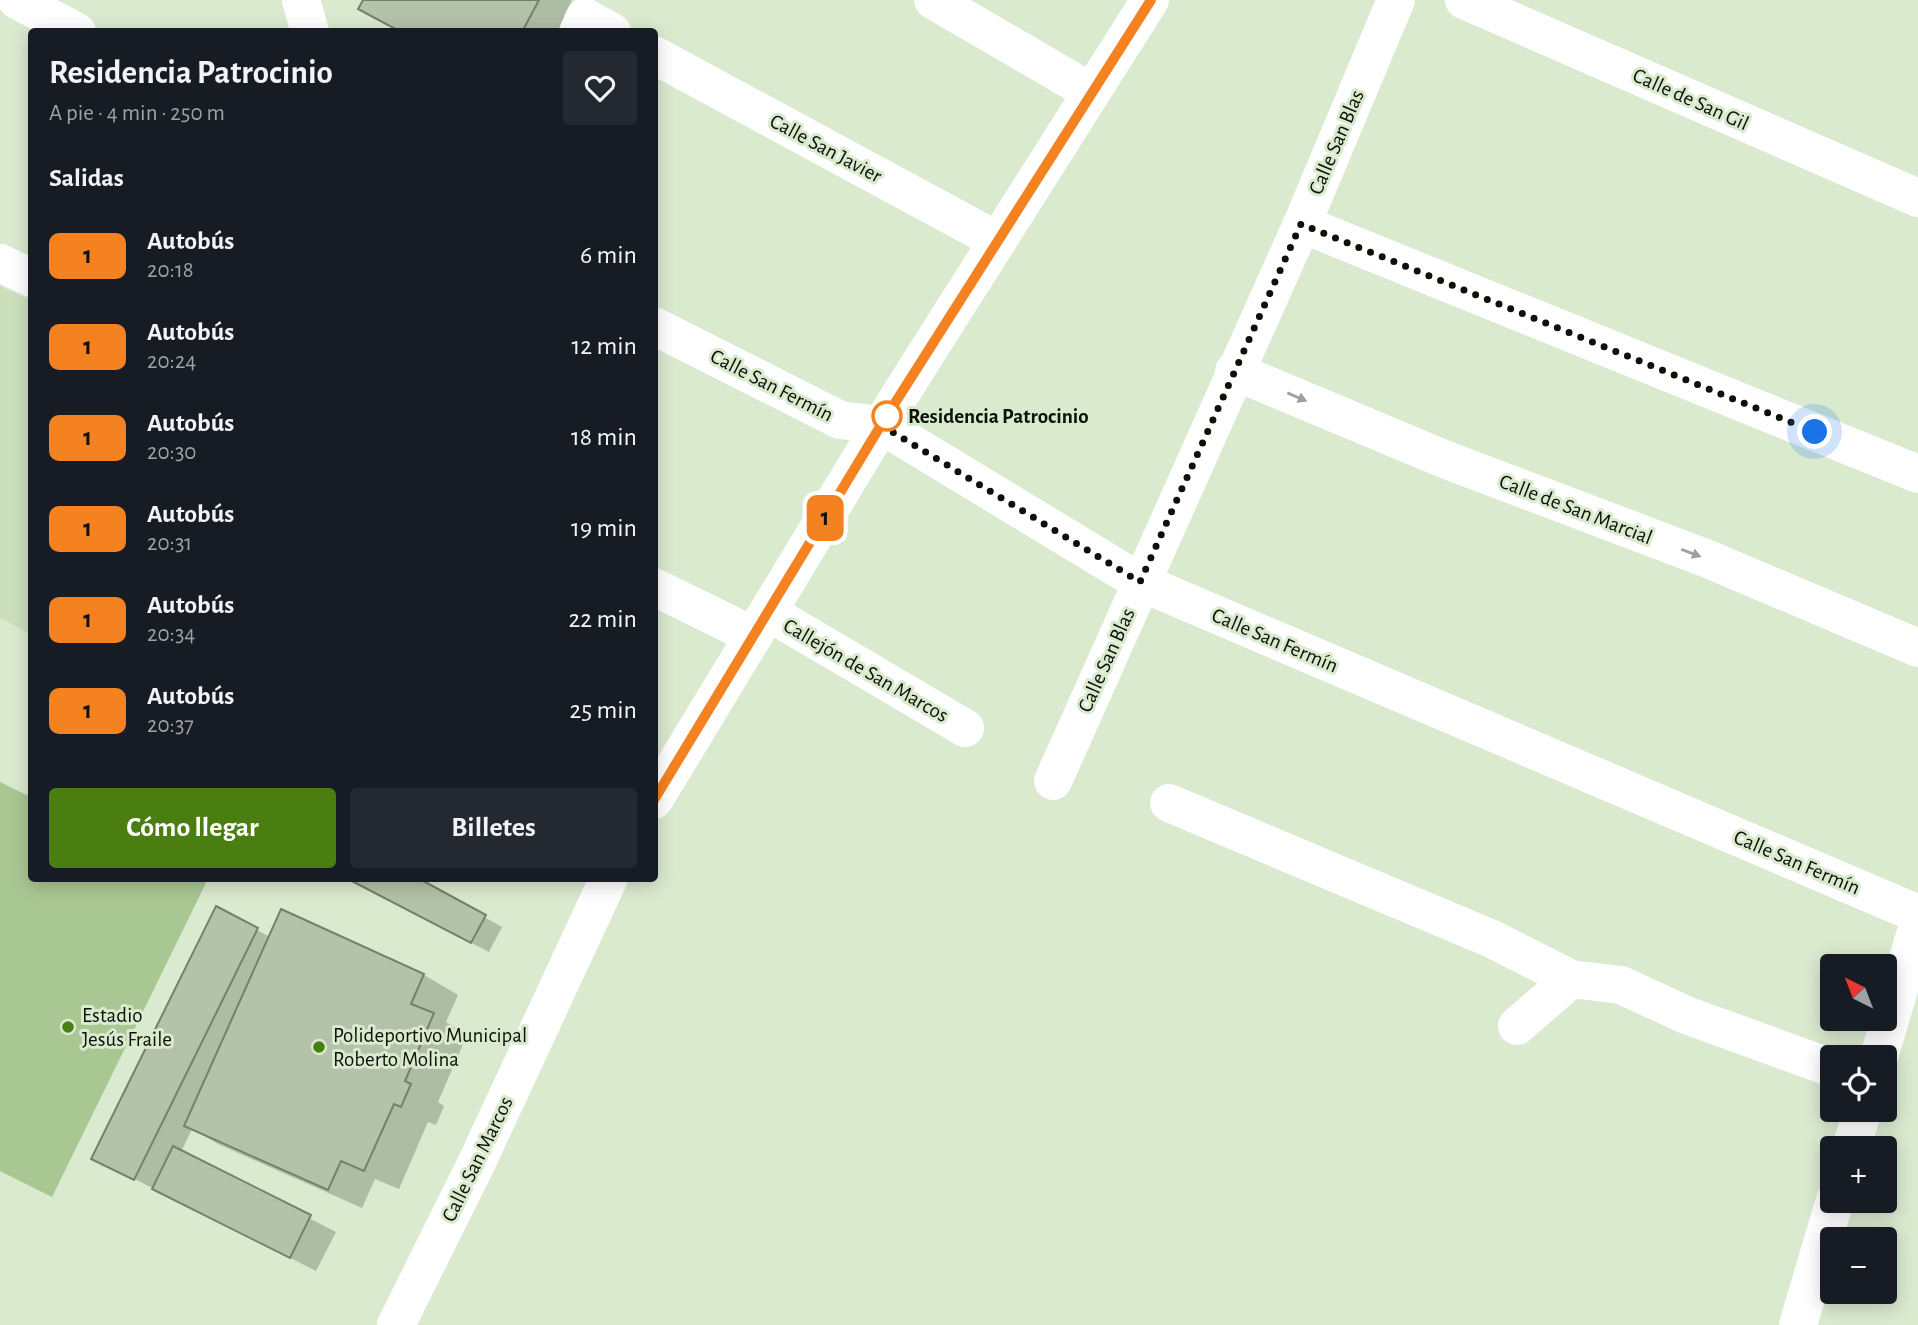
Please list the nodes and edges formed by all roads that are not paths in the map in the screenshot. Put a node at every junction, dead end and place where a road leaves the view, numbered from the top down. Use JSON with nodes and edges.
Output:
{"nodes":[{"id":1,"x":17,"y":0,"type":"edge"},
{"id":2,"x":301,"y":0,"type":"edge"},
{"id":3,"x":933,"y":0,"type":"edge"},
{"id":4,"x":1150,"y":0,"type":"edge"},
{"id":5,"x":1396,"y":0,"type":"edge"},
{"id":6,"x":1464,"y":0,"type":"edge"},
{"id":7,"x":70,"y":28,"type":"edge"},
{"id":8,"x":309,"y":28,"type":"edge"},
{"id":9,"x":580,"y":28,"type":"edge"},
{"id":10,"x":605,"y":28,"type":"edge"},
{"id":11,"x":658,"y":57,"type":"edge"},
{"id":12,"x":1091,"y":92,"type":"junction"},
{"id":13,"x":1918,"y":198,"type":"edge"},
{"id":14,"x":1301,"y":224,"type":"junction"},
{"id":15,"x":998,"y":241,"type":"junction"},
{"id":16,"x":658,"y":328,"type":"edge"},
{"id":17,"x":1234,"y":371,"type":"junction"},
{"id":18,"x":881,"y":425,"type":"junction"},
{"id":19,"x":1918,"y":474,"type":"edge"},
{"id":20,"x":1140,"y":582,"type":"junction"},
{"id":21,"x":658,"y":588,"type":"edge"},
{"id":22,"x":761,"y":624,"type":"junction"},
{"id":23,"x":1918,"y":648,"type":"edge"},
{"id":24,"x":965,"y":728,"type":"dead end"},
{"id":25,"x":1053,"y":781,"type":"dead end"},
{"id":26,"x":658,"y":793,"type":"edge"},
{"id":27,"x":1169,"y":803,"type":"dead end"},
{"id":28,"x":607,"y":882,"type":"edge"},
{"id":29,"x":1918,"y":914,"type":"edge"},
{"id":30,"x":1918,"y":925,"type":"edge"},
{"id":31,"x":1571,"y":979,"type":"junction"},
{"id":32,"x":1517,"y":1026,"type":"dead end"},
{"id":33,"x":1883,"y":1045,"type":"edge"},
{"id":34,"x":1820,"y":1064,"type":"edge"},
{"id":35,"x":1831,"y":1213,"type":"edge"},
{"id":36,"x":396,"y":1325,"type":"edge"},
{"id":37,"x":1798,"y":1325,"type":"edge"}],
"edges":[{"from":1,"to":7,"type":"street"},
{"from":2,"to":8,"type":"street"},
{"from":3,"to":12,"type":"street"},
{"from":4,"to":12,"type":"street"},
{"from":5,"to":14,"type":"street","name":"Calle San Blas"},
{"from":6,"to":13,"type":"street","name":"Calle de San Gil"},
{"from":9,"to":10,"type":"street"},
{"from":11,"to":15,"type":"street","name":"Calle San Javier"},
{"from":12,"to":15,"type":"street"},
{"from":14,"to":17,"type":"street","name":"Calle San Blas"},
{"from":14,"to":19,"type":"street"},
{"from":15,"to":18,"type":"street"},
{"from":16,"to":18,"type":"street","name":"Calle San Fermín"},
{"from":17,"to":20,"type":"street","name":"Calle San Blas"},
{"from":17,"to":23,"type":"street","name":"Calle de San Marcial","one_way":true},
{"from":18,"to":20,"type":"street","name":"Calle San Fermín"},
{"from":18,"to":22,"type":"street"},
{"from":20,"to":25,"type":"street","name":"Calle San Blas"},
{"from":20,"to":29,"type":"street","name":"Calle San Fermín"},
{"from":21,"to":22,"type":"street","name":"Callejón de San Marcos"},
{"from":22,"to":24,"type":"street","name":"Callejón de San Marcos"},
{"from":22,"to":26,"type":"street"},
{"from":27,"to":31,"type":"street"},
{"from":28,"to":36,"type":"street","name":"Calle San Marcos"},
{"from":30,"to":33,"type":"street"},
{"from":31,"to":32,"type":"street"},
{"from":31,"to":34,"type":"street"},
{"from":35,"to":37,"type":"street"}]}
